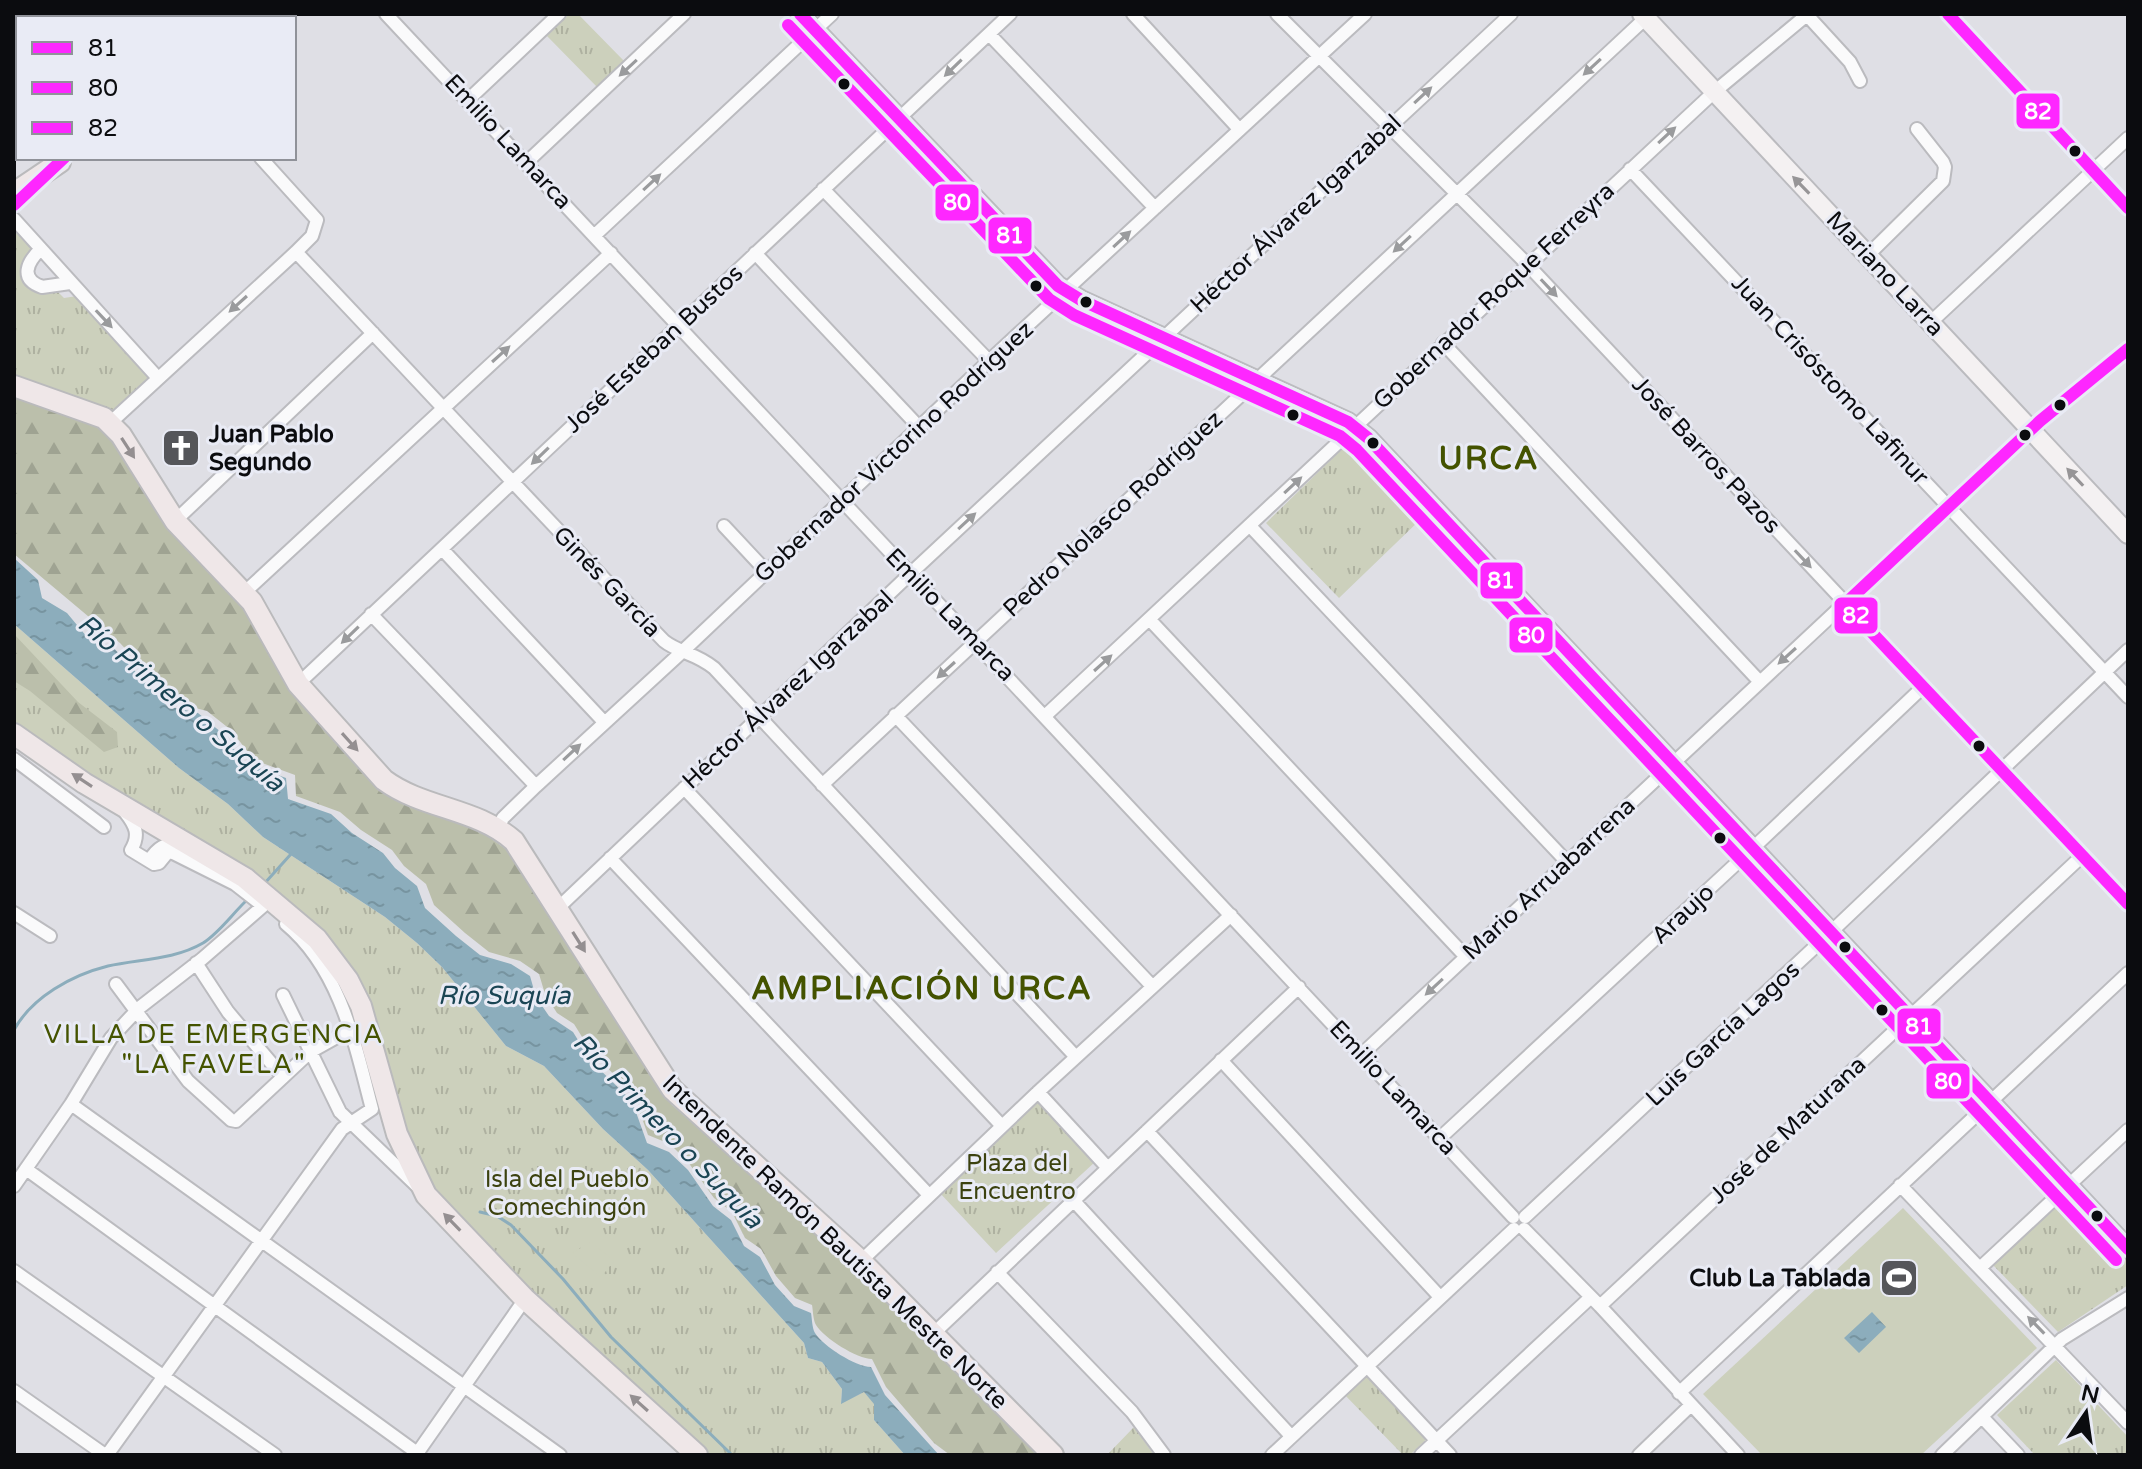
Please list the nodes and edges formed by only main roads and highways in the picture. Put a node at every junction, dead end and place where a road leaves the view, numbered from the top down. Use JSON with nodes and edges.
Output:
{"nodes":[{"id":1,"x":800,"y":14,"type":"edge"},
{"id":2,"x":1646,"y":15,"type":"edge"},
{"id":3,"x":62,"y":160,"type":"edge"},
{"id":4,"x":14,"y":193,"type":"edge"},
{"id":5,"x":14,"y":205,"type":"edge"},
{"id":6,"x":14,"y":386,"type":"edge"},
{"id":7,"x":2128,"y":534,"type":"edge"},
{"id":8,"x":14,"y":734,"type":"edge"},
{"id":9,"x":2128,"y":1249,"type":"edge"},
{"id":10,"x":697,"y":1455,"type":"edge"},
{"id":11,"x":1053,"y":1455,"type":"edge"}],
"edges":[{"from":1,"to":9,"type":"main road"},
{"from":7,"to":2,"type":"main road","name":"Mariano Larra","one_way":true},
{"from":3,"to":4,"type":"main road"},
{"from":3,"to":5,"type":"main road"},
{"from":6,"to":11,"type":"main road","name":"Intendente Ramón Bautista Mestre Norte","one_way":true},
{"from":10,"to":8,"type":"main road","one_way":true}]}
